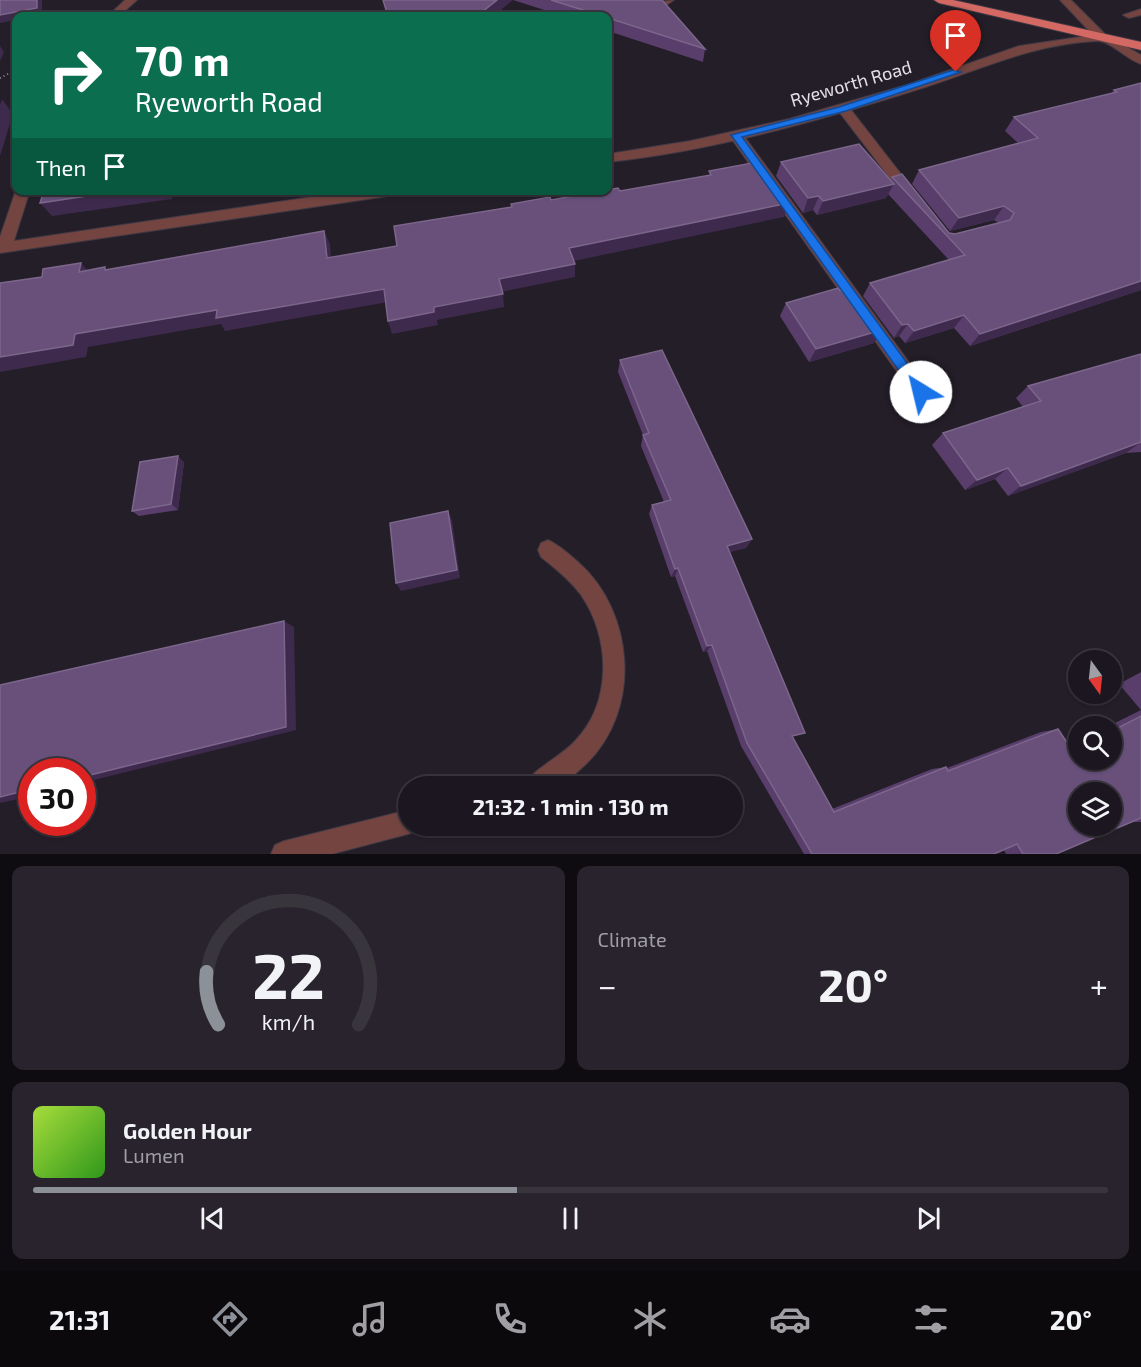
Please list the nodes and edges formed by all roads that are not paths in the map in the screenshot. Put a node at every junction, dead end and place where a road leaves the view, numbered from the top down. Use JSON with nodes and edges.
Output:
{"nodes":[{"id":1,"x":132,"y":0,"type":"edge"},
{"id":2,"x":640,"y":0,"type":"edge"},
{"id":3,"x":669,"y":0,"type":"edge"},
{"id":4,"x":939,"y":0,"type":"edge"},
{"id":5,"x":1065,"y":0,"type":"edge"},
{"id":6,"x":118,"y":12,"type":"edge"},
{"id":7,"x":1102,"y":38,"type":"junction"},
{"id":8,"x":1141,"y":46,"type":"edge"},
{"id":9,"x":1141,"y":60,"type":"edge"},
{"id":10,"x":843,"y":109,"type":"junction"},
{"id":11,"x":736,"y":135,"type":"junction"},
{"id":12,"x":612,"y":157,"type":"edge"},
{"id":13,"x":21,"y":195,"type":"edge"},
{"id":14,"x":361,"y":195,"type":"edge"},
{"id":15,"x":918,"y":204,"type":"edge"},
{"id":16,"x":2,"y":247,"type":"edge"},
{"id":17,"x":921,"y":392,"type":"dead end"},
{"id":18,"x":548,"y":550,"type":"dead end"},
{"id":19,"x":554,"y":776,"type":"edge"},
{"id":20,"x":398,"y":825,"type":"edge"},
{"id":21,"x":284,"y":854,"type":"edge"}],
"edges":[{"from":1,"to":6,"type":"street"},
{"from":2,"to":3,"type":"street"},
{"from":4,"to":7,"type":"highway"},
{"from":5,"to":7,"type":"street"},
{"from":7,"to":8,"type":"highway"},
{"from":7,"to":9,"type":"street"},
{"from":7,"to":10,"type":"street","name":"Ryeworth Road"},
{"from":10,"to":11,"type":"street","name":"Ryeworth Road"},
{"from":10,"to":15,"type":"street"},
{"from":11,"to":12,"type":"street","name":"Ryeworth Road"},
{"from":11,"to":17,"type":"street"},
{"from":13,"to":16,"type":"street"},
{"from":14,"to":16,"type":"street"},
{"from":18,"to":19,"type":"street"},
{"from":20,"to":21,"type":"street"}]}
